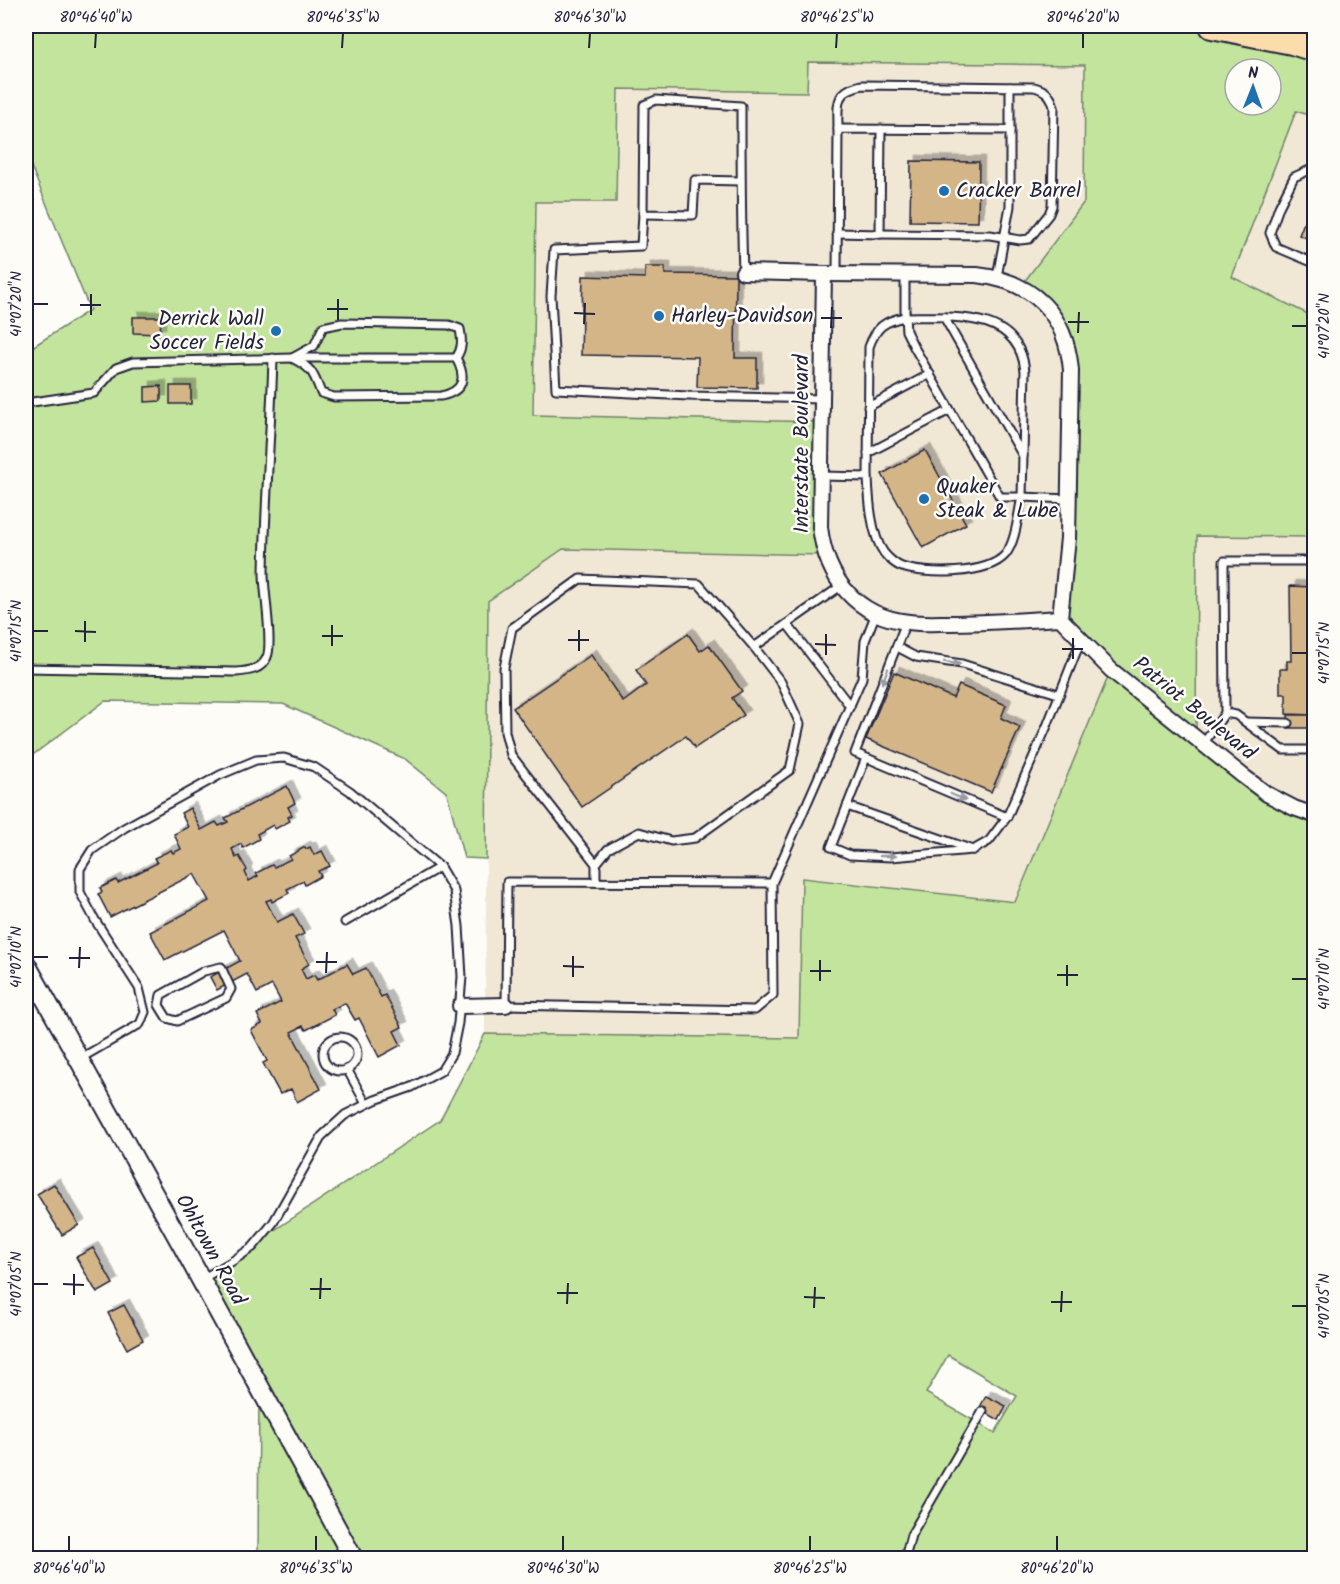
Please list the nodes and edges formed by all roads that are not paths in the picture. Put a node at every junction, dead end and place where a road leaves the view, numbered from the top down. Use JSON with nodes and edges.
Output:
{"nodes":[{"id":1,"x":1212,"y":26,"type":"edge"},
{"id":2,"x":1314,"y":49,"type":"edge"},
{"id":3,"x":1010,"y":87,"type":"junction"},
{"id":4,"x":838,"y":129,"type":"junction"},
{"id":5,"x":881,"y":129,"type":"junction"},
{"id":6,"x":1010,"y":130,"type":"junction"},
{"id":7,"x":1314,"y":168,"type":"edge"},
{"id":8,"x":741,"y":181,"type":"junction"},
{"id":9,"x":643,"y":214,"type":"junction"},
{"id":10,"x":837,"y":233,"type":"junction"},
{"id":11,"x":880,"y":234,"type":"junction"},
{"id":12,"x":1005,"y":237,"type":"junction"},
{"id":13,"x":1314,"y":263,"type":"edge"},
{"id":14,"x":743,"y":272,"type":"joint"},
{"id":15,"x":831,"y":274,"type":"junction"},
{"id":16,"x":905,"y":274,"type":"junction"},
{"id":17,"x":997,"y":277,"type":"junction"},
{"id":18,"x":905,"y":317,"type":"junction"},
{"id":19,"x":944,"y":317,"type":"junction"},
{"id":20,"x":273,"y":358,"type":"junction"},
{"id":21,"x":291,"y":358,"type":"junction"},
{"id":22,"x":456,"y":358,"type":"junction"},
{"id":23,"x":930,"y":374,"type":"junction"},
{"id":24,"x":822,"y":399,"type":"junction"},
{"id":25,"x":26,"y":403,"type":"edge"},
{"id":26,"x":868,"y":407,"type":"junction"},
{"id":27,"x":950,"y":410,"type":"junction"},
{"id":28,"x":868,"y":453,"type":"junction"},
{"id":29,"x":1023,"y":456,"type":"junction"},
{"id":30,"x":821,"y":476,"type":"junction"},
{"id":31,"x":868,"y":477,"type":"junction"},
{"id":32,"x":1022,"y":497,"type":"junction"},
{"id":33,"x":1069,"y":499,"type":"junction"},
{"id":34,"x":1314,"y":561,"type":"edge"},
{"id":35,"x":842,"y":586,"type":"junction"},
{"id":36,"x":876,"y":613,"type":"junction"},
{"id":37,"x":1060,"y":618,"type":"junction"},
{"id":38,"x":906,"y":622,"type":"junction"},
{"id":39,"x":787,"y":624,"type":"junction"},
{"id":40,"x":1081,"y":640,"type":"junction"},
{"id":41,"x":754,"y":647,"type":"junction"},
{"id":42,"x":897,"y":647,"type":"junction"},
{"id":43,"x":26,"y":668,"type":"edge"},
{"id":44,"x":1058,"y":694,"type":"junction"},
{"id":45,"x":850,"y":706,"type":"junction"},
{"id":46,"x":1225,"y":713,"type":"junction"},
{"id":47,"x":1246,"y":722,"type":"junction"},
{"id":48,"x":1288,"y":723,"type":"dead end"},
{"id":49,"x":1203,"y":744,"type":"junction"},
{"id":50,"x":1314,"y":750,"type":"edge"},
{"id":51,"x":866,"y":758,"type":"junction"},
{"id":52,"x":847,"y":806,"type":"junction"},
{"id":53,"x":1314,"y":815,"type":"edge"},
{"id":54,"x":1006,"y":817,"type":"junction"},
{"id":55,"x":973,"y":849,"type":"junction"},
{"id":56,"x":596,"y":864,"type":"junction"},
{"id":57,"x":440,"y":867,"type":"junction"},
{"id":58,"x":596,"y":882,"type":"junction"},
{"id":59,"x":772,"y":883,"type":"junction"},
{"id":60,"x":345,"y":922,"type":"dead end"},
{"id":61,"x":26,"y":964,"type":"edge"},
{"id":62,"x":159,"y":1005,"type":"junction"},
{"id":63,"x":506,"y":1005,"type":"junction"},
{"id":64,"x":460,"y":1006,"type":"junction"},
{"id":65,"x":146,"y":1012,"type":"junction"},
{"id":66,"x":78,"y":1059,"type":"junction"},
{"id":67,"x":347,"y":1070,"type":"junction"},
{"id":68,"x":366,"y":1104,"type":"junction"},
{"id":69,"x":201,"y":1279,"type":"junction"},
{"id":70,"x":983,"y":1411,"type":"dead end"},
{"id":71,"x":353,"y":1558,"type":"edge"},
{"id":72,"x":905,"y":1558,"type":"edge"}],
"edges":[{"from":1,"to":2,"type":"highway"},
{"from":3,"to":4,"type":"lane"},
{"from":3,"to":6,"type":"lane"},
{"from":3,"to":12,"type":"lane"},
{"from":4,"to":5,"type":"lane"},
{"from":4,"to":10,"type":"lane"},
{"from":5,"to":6,"type":"lane"},
{"from":5,"to":11,"type":"lane"},
{"from":6,"to":12,"type":"lane"},
{"from":7,"to":13,"type":"lane"},
{"from":8,"to":9,"type":"lane"},
{"from":8,"to":9,"type":"lane"},
{"from":8,"to":14,"type":"lane"},
{"from":9,"to":24,"type":"lane"},
{"from":10,"to":11,"type":"lane"},
{"from":10,"to":15,"type":"lane"},
{"from":11,"to":12,"type":"lane"},
{"from":12,"to":17,"type":"lane"},
{"from":14,"to":15,"type":"street"},
{"from":15,"to":16,"type":"street"},
{"from":15,"to":24,"type":"street","name":"Interstate Boulevard"},
{"from":16,"to":17,"type":"street"},
{"from":16,"to":18,"type":"lane"},
{"from":17,"to":33,"type":"street"},
{"from":18,"to":19,"type":"lane"},
{"from":18,"to":23,"type":"lane"},
{"from":18,"to":26,"type":"lane"},
{"from":19,"to":29,"type":"lane"},
{"from":19,"to":29,"type":"lane"},
{"from":20,"to":21,"type":"lane"},
{"from":20,"to":25,"type":"lane"},
{"from":20,"to":43,"type":"lane"},
{"from":21,"to":22,"type":"lane"},
{"from":21,"to":22,"type":"lane"},
{"from":21,"to":22,"type":"lane"},
{"from":23,"to":26,"type":"lane"},
{"from":23,"to":27,"type":"lane"},
{"from":24,"to":30,"type":"street","name":"Interstate Boulevard"},
{"from":26,"to":28,"type":"lane"},
{"from":27,"to":28,"type":"lane"},
{"from":27,"to":32,"type":"lane"},
{"from":28,"to":31,"type":"lane"},
{"from":29,"to":32,"type":"lane"},
{"from":30,"to":31,"type":"lane"},
{"from":30,"to":35,"type":"street","name":"Interstate Boulevard"},
{"from":31,"to":32,"type":"lane"},
{"from":32,"to":33,"type":"lane"},
{"from":33,"to":37,"type":"street"},
{"from":34,"to":46,"type":"lane"},
{"from":35,"to":36,"type":"street","name":"Interstate Boulevard"},
{"from":35,"to":39,"type":"lane"},
{"from":36,"to":38,"type":"street","name":"Interstate Boulevard"},
{"from":36,"to":45,"type":"lane"},
{"from":37,"to":38,"type":"street","name":"Interstate Boulevard"},
{"from":37,"to":40,"type":"street","name":"Patriot Boulevard"},
{"from":38,"to":42,"type":"lane"},
{"from":39,"to":41,"type":"lane"},
{"from":39,"to":45,"type":"lane"},
{"from":40,"to":44,"type":"lane"},
{"from":40,"to":49,"type":"street","name":"Patriot Boulevard"},
{"from":41,"to":56,"type":"lane"},
{"from":41,"to":56,"type":"lane"},
{"from":42,"to":44,"type":"lane","one_way":true},
{"from":42,"to":51,"type":"lane","one_way":true},
{"from":44,"to":54,"type":"lane"},
{"from":45,"to":59,"type":"lane"},
{"from":46,"to":47,"type":"lane"},
{"from":46,"to":49,"type":"lane"},
{"from":47,"to":48,"type":"lane"},
{"from":47,"to":50,"type":"lane"},
{"from":49,"to":53,"type":"street","name":"Patriot Boulevard"},
{"from":51,"to":52,"type":"lane"},
{"from":51,"to":54,"type":"lane","one_way":true},
{"from":52,"to":55,"type":"lane"},
{"from":52,"to":55,"type":"lane","one_way":true},
{"from":54,"to":55,"type":"lane"},
{"from":56,"to":58,"type":"lane"},
{"from":57,"to":60,"type":"lane"},
{"from":57,"to":64,"type":"lane"},
{"from":57,"to":65,"type":"lane"},
{"from":58,"to":59,"type":"lane"},
{"from":58,"to":63,"type":"lane"},
{"from":59,"to":63,"type":"lane"},
{"from":61,"to":66,"type":"street","name":"Ohltown Road"},
{"from":62,"to":62,"type":"lane"},
{"from":62,"to":65,"type":"lane"},
{"from":63,"to":64,"type":"street"},
{"from":64,"to":68,"type":"lane"},
{"from":65,"to":66,"type":"lane"},
{"from":66,"to":69,"type":"street","name":"Ohltown Road"},
{"from":67,"to":67,"type":"lane"},
{"from":67,"to":68,"type":"lane"},
{"from":68,"to":69,"type":"lane"},
{"from":69,"to":71,"type":"street","name":"Ohltown Road"},
{"from":70,"to":72,"type":"lane"}]}
